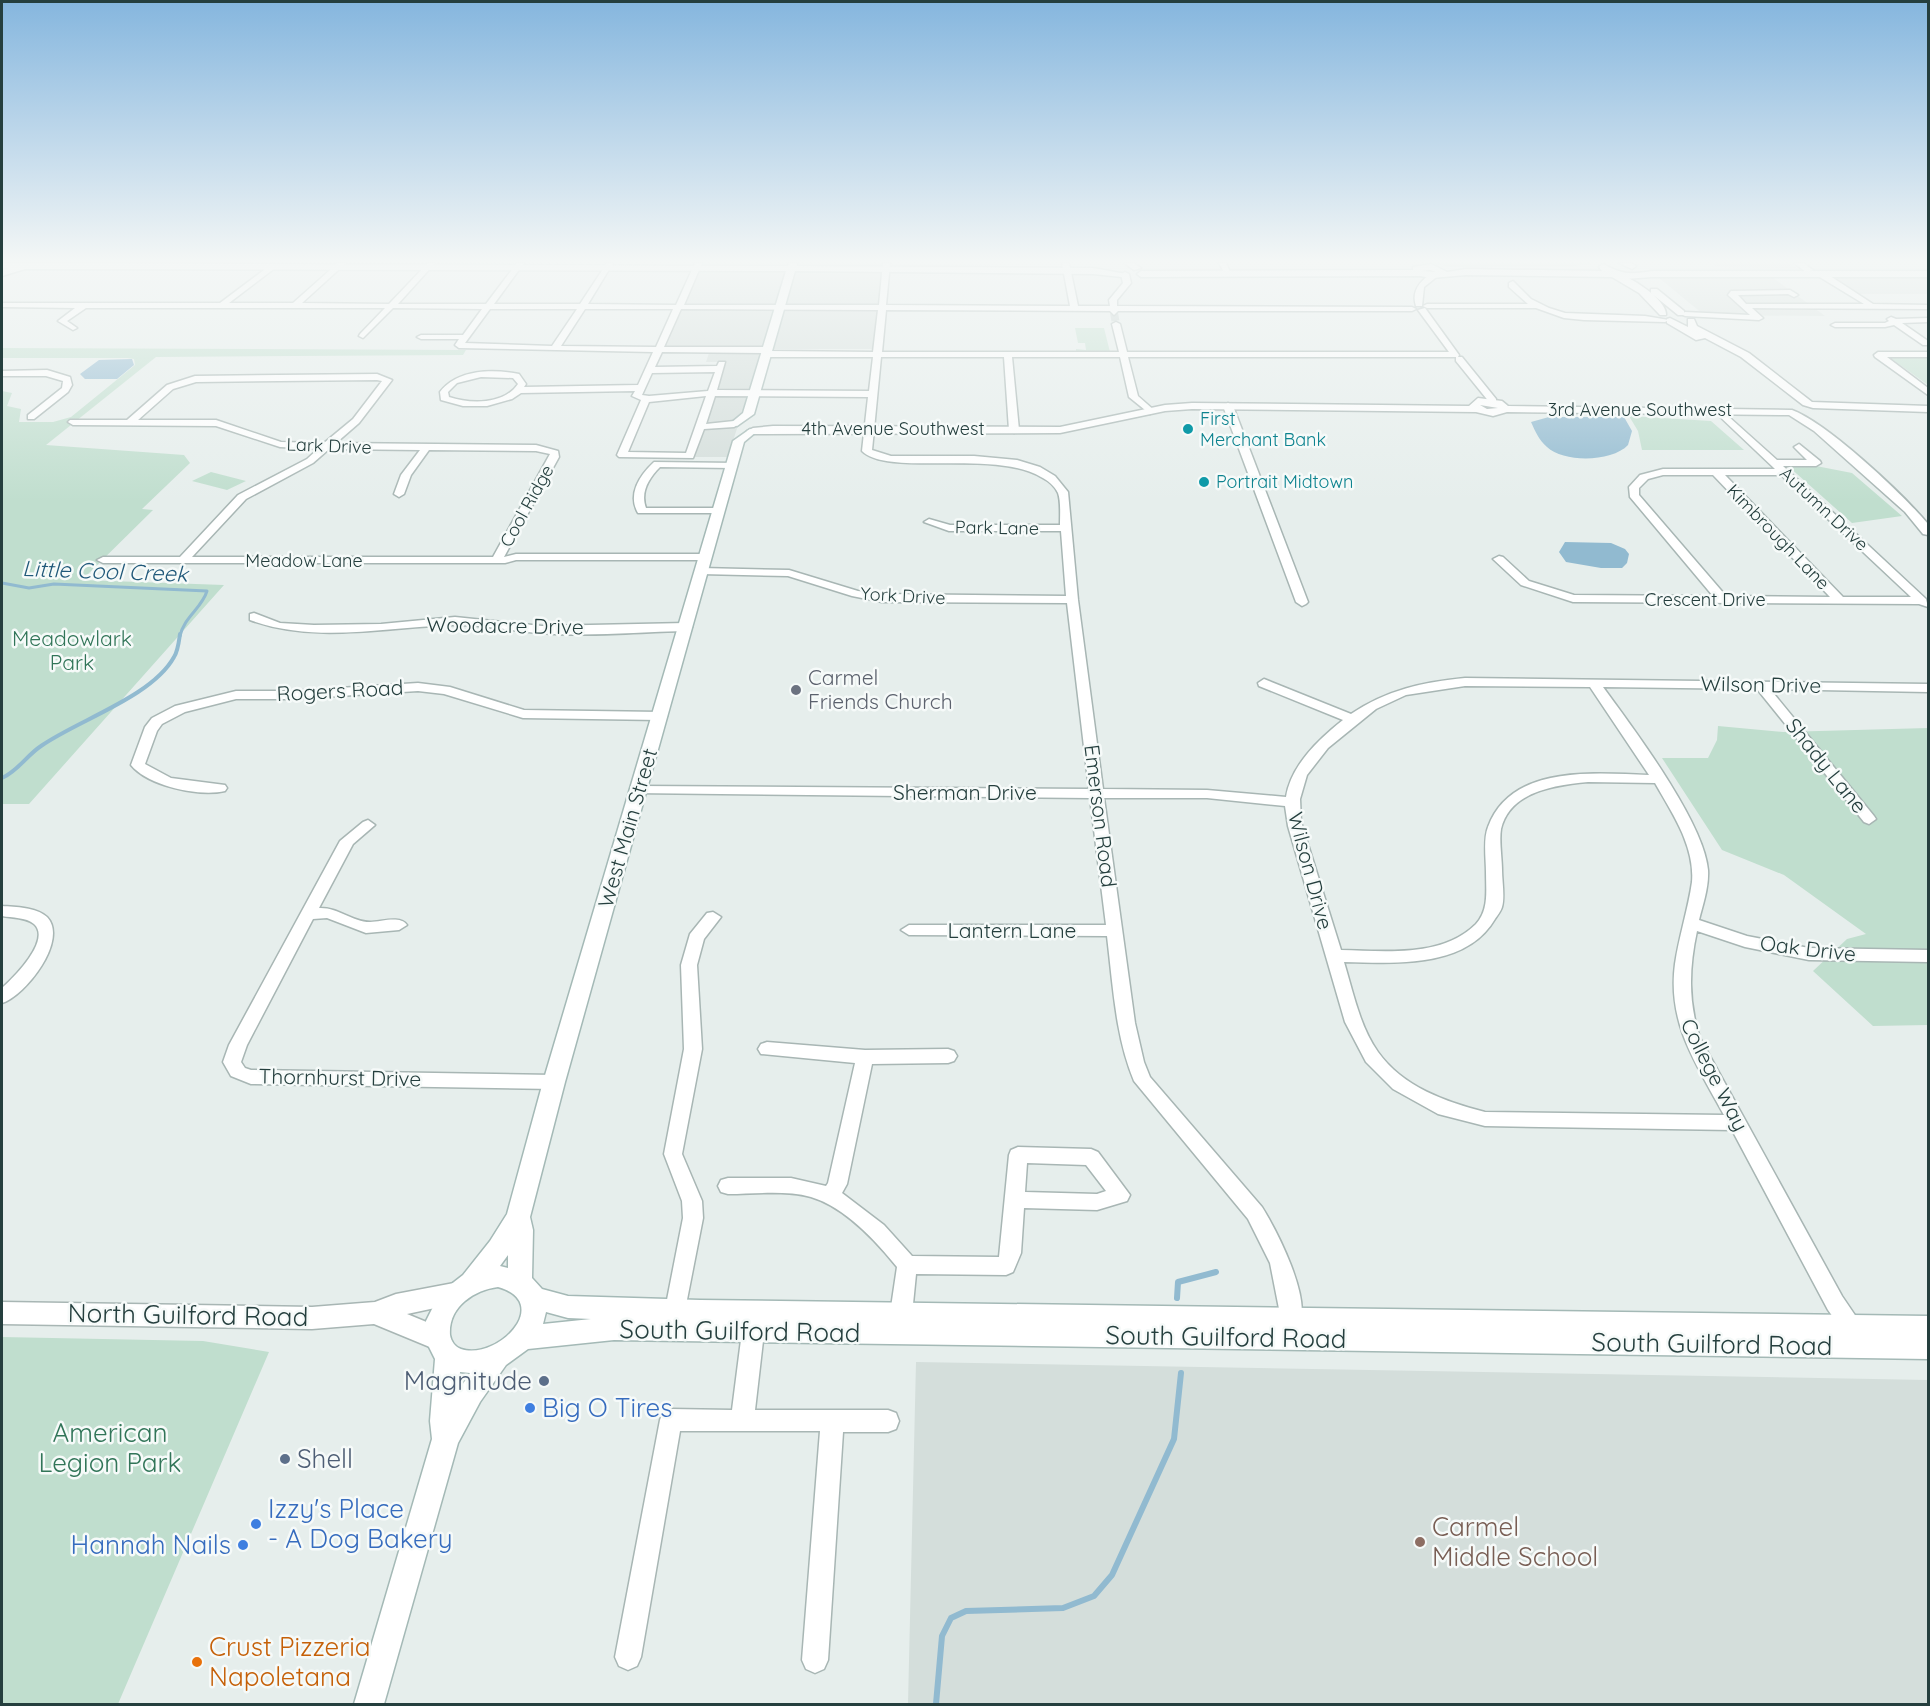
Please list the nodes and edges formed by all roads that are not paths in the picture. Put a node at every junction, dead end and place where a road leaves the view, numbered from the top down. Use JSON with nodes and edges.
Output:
{"nodes":[{"id":1,"x":459,"y":343,"type":"edge"},
{"id":2,"x":559,"y":343,"type":"edge"},
{"id":3,"x":661,"y":343,"type":"edge"},
{"id":4,"x":769,"y":343,"type":"edge"},
{"id":5,"x":879,"y":343,"type":"edge"},
{"id":6,"x":1120,"y":343,"type":"tunnel mouth"},
{"id":7,"x":1446,"y":343,"type":"edge"},
{"id":8,"x":1708,"y":343,"type":"edge"},
{"id":9,"x":1721,"y":343,"type":"edge"},
{"id":10,"x":1449,"y":347,"type":"junction"},
{"id":11,"x":555,"y":349,"type":"junction"},
{"id":12,"x":658,"y":349,"type":"junction"},
{"id":13,"x":878,"y":351,"type":"junction"},
{"id":14,"x":1122,"y":351,"type":"junction"},
{"id":15,"x":766,"y":352,"type":"junction"},
{"id":16,"x":1929,"y":354,"type":"edge"},
{"id":17,"x":1008,"y":355,"type":"junction"},
{"id":18,"x":1457,"y":357,"type":"junction"},
{"id":19,"x":649,"y":370,"type":"junction"},
{"id":20,"x":2,"y":373,"type":"edge"},
{"id":21,"x":670,"y":386,"type":"dead end"},
{"id":22,"x":713,"y":388,"type":"junction"},
{"id":23,"x":519,"y":390,"type":"junction"},
{"id":24,"x":1929,"y":392,"type":"edge"},
{"id":25,"x":754,"y":393,"type":"junction"},
{"id":26,"x":641,"y":394,"type":"junction"},
{"id":27,"x":873,"y":394,"type":"junction"},
{"id":28,"x":1489,"y":405,"type":"junction"},
{"id":29,"x":1228,"y":406,"type":"junction"},
{"id":30,"x":1786,"y":408,"type":"junction"},
{"id":31,"x":1815,"y":409,"type":"junction"},
{"id":32,"x":1927,"y":409,"type":"edge"},
{"id":33,"x":1150,"y":411,"type":"junction"},
{"id":34,"x":1719,"y":411,"type":"junction"},
{"id":35,"x":31,"y":417,"type":"dead end"},
{"id":36,"x":73,"y":422,"type":"dead end"},
{"id":37,"x":130,"y":422,"type":"junction"},
{"id":38,"x":700,"y":427,"type":"junction"},
{"id":39,"x":743,"y":427,"type":"junction"},
{"id":40,"x":868,"y":429,"type":"junction"},
{"id":41,"x":1014,"y":430,"type":"junction"},
{"id":42,"x":325,"y":447,"type":"junction"},
{"id":43,"x":1799,"y":447,"type":"dead end"},
{"id":44,"x":426,"y":448,"type":"junction"},
{"id":45,"x":553,"y":451,"type":"joint"},
{"id":46,"x":1776,"y":463,"type":"junction"},
{"id":47,"x":732,"y":465,"type":"junction"},
{"id":48,"x":1716,"y":472,"type":"junction"},
{"id":49,"x":1785,"y":472,"type":"junction"},
{"id":50,"x":399,"y":494,"type":"dead end"},
{"id":51,"x":718,"y":511,"type":"junction"},
{"id":52,"x":1929,"y":511,"type":"edge"},
{"id":53,"x":928,"y":522,"type":"dead end"},
{"id":54,"x":1066,"y":528,"type":"junction"},
{"id":55,"x":1929,"y":531,"type":"edge"},
{"id":56,"x":1499,"y":559,"type":"dead end"},
{"id":57,"x":103,"y":560,"type":"dead end"},
{"id":58,"x":183,"y":560,"type":"junction"},
{"id":59,"x":501,"y":560,"type":"junction"},
{"id":60,"x":703,"y":564,"type":"junction"},
{"id":61,"x":1072,"y":600,"type":"junction"},
{"id":62,"x":1723,"y":600,"type":"junction"},
{"id":63,"x":1841,"y":601,"type":"junction"},
{"id":64,"x":1302,"y":602,"type":"dead end"},
{"id":65,"x":1925,"y":604,"type":"edge"},
{"id":66,"x":254,"y":617,"type":"dead end"},
{"id":67,"x":686,"y":627,"type":"junction"},
{"id":68,"x":1264,"y":683,"type":"dead end"},
{"id":69,"x":1594,"y":683,"type":"junction"},
{"id":70,"x":1760,"y":685,"type":"junction"},
{"id":71,"x":1928,"y":688,"type":"edge"},
{"id":72,"x":660,"y":716,"type":"junction"},
{"id":73,"x":1353,"y":719,"type":"junction"},
{"id":74,"x":1657,"y":779,"type":"junction"},
{"id":75,"x":220,"y":788,"type":"dead end"},
{"id":76,"x":638,"y":790,"type":"junction"},
{"id":77,"x":1097,"y":794,"type":"junction"},
{"id":78,"x":1292,"y":802,"type":"junction"},
{"id":79,"x":1869,"y":819,"type":"dead end"},
{"id":80,"x":368,"y":825,"type":"dead end"},
{"id":81,"x":2,"y":911,"type":"edge"},
{"id":82,"x":308,"y":914,"type":"junction"},
{"id":83,"x":713,"y":917,"type":"dead end"},
{"id":84,"x":1691,"y":923,"type":"junction"},
{"id":85,"x":399,"y":925,"type":"dead end"},
{"id":86,"x":909,"y":930,"type":"dead end"},
{"id":87,"x":1115,"y":931,"type":"junction"},
{"id":88,"x":1333,"y":956,"type":"junction"},
{"id":89,"x":1929,"y":956,"type":"edge"},
{"id":90,"x":2,"y":997,"type":"edge"},
{"id":91,"x":768,"y":1049,"type":"dead end"},
{"id":92,"x":948,"y":1056,"type":"dead end"},
{"id":93,"x":866,"y":1057,"type":"junction"},
{"id":94,"x":554,"y":1082,"type":"junction"},
{"id":95,"x":1737,"y":1123,"type":"junction"},
{"id":96,"x":728,"y":1186,"type":"dead end"},
{"id":97,"x":830,"y":1196,"type":"junction"},
{"id":98,"x":1015,"y":1200,"type":"junction"},
{"id":99,"x":518,"y":1217,"type":"junction"},
{"id":100,"x":906,"y":1265,"type":"junction"},
{"id":101,"x":463,"y":1288,"type":"junction"},
{"id":102,"x":527,"y":1289,"type":"junction"},
{"id":103,"x":675,"y":1311,"type":"junction"},
{"id":104,"x":2,"y":1313,"type":"edge"},
{"id":105,"x":375,"y":1313,"type":"junction"},
{"id":106,"x":901,"y":1314,"type":"junction"},
{"id":107,"x":1292,"y":1319,"type":"junction"},
{"id":108,"x":1852,"y":1327,"type":"junction"},
{"id":109,"x":1929,"y":1328,"type":"edge"},
{"id":110,"x":753,"y":1332,"type":"junction"},
{"id":111,"x":523,"y":1338,"type":"junction"},
{"id":112,"x":443,"y":1346,"type":"junction"},
{"id":113,"x":1929,"y":1347,"type":"edge"},
{"id":114,"x":496,"y":1358,"type":"junction"},
{"id":115,"x":742,"y":1421,"type":"junction"},
{"id":116,"x":888,"y":1421,"type":"dead end"},
{"id":117,"x":832,"y":1422,"type":"junction"},
{"id":118,"x":446,"y":1439,"type":"junction"},
{"id":119,"x":628,"y":1657,"type":"dead end"},
{"id":120,"x":815,"y":1660,"type":"dead end"},
{"id":121,"x":369,"y":1704,"type":"edge"}],
"edges":[{"from":1,"to":11,"type":"street"},
{"from":2,"to":11,"type":"street"},
{"from":3,"to":12,"type":"street"},
{"from":4,"to":15,"type":"main road","name":"West Main Street"},
{"from":5,"to":13,"type":"street"},
{"from":6,"to":14,"type":"street"},
{"from":7,"to":10,"type":"street"},
{"from":8,"to":30,"type":"main road"},
{"from":9,"to":31,"type":"main road"},
{"from":10,"to":14,"type":"street"},
{"from":10,"to":18,"type":"street"},
{"from":11,"to":12,"type":"street"},
{"from":12,"to":15,"type":"street"},
{"from":12,"to":19,"type":"street"},
{"from":13,"to":14,"type":"street"},
{"from":13,"to":15,"type":"street"},
{"from":13,"to":17,"type":"street"},
{"from":13,"to":27,"type":"street"},
{"from":14,"to":17,"type":"street"},
{"from":14,"to":18,"type":"street"},
{"from":14,"to":33,"type":"street"},
{"from":15,"to":25,"type":"main road","name":"West Main Street"},
{"from":16,"to":24,"type":"street"},
{"from":17,"to":41,"type":"street"},
{"from":18,"to":28,"type":"street"},
{"from":19,"to":22,"type":"street"},
{"from":19,"to":26,"type":"street"},
{"from":20,"to":35,"type":"street"},
{"from":21,"to":22,"type":"street"},
{"from":22,"to":25,"type":"street"},
{"from":22,"to":26,"type":"street"},
{"from":22,"to":38,"type":"street"},
{"from":23,"to":23,"type":"street"},
{"from":23,"to":26,"type":"street"},
{"from":25,"to":27,"type":"street"},
{"from":25,"to":39,"type":"main road","name":"West Main Street"},
{"from":26,"to":38,"type":"street"},
{"from":27,"to":40,"type":"street"},
{"from":28,"to":29,"type":"main road","name":"3rd Avenue Southwest"},
{"from":28,"to":34,"type":"main road","name":"3rd Avenue Southwest"},
{"from":29,"to":33,"type":"main road","name":"3rd Avenue Southwest"},
{"from":29,"to":64,"type":"street"},
{"from":30,"to":31,"type":"main road","name":"3rd Avenue Southwest"},
{"from":30,"to":34,"type":"main road","name":"3rd Avenue Southwest"},
{"from":30,"to":55,"type":"main road"},
{"from":31,"to":32,"type":"main road"},
{"from":31,"to":52,"type":"main road"},
{"from":33,"to":41,"type":"main road","name":"3rd Avenue Southwest"},
{"from":34,"to":46,"type":"street","name":"Autumn Drive"},
{"from":36,"to":37,"type":"street","name":"Lark Drive"},
{"from":37,"to":42,"type":"street","name":"Lark Drive"},
{"from":37,"to":42,"type":"street"},
{"from":38,"to":39,"type":"street"},
{"from":39,"to":40,"type":"main road","name":"4th Avenue Southwest"},
{"from":39,"to":47,"type":"main road","name":"West Main Street"},
{"from":40,"to":41,"type":"main road","name":"4th Avenue Southwest"},
{"from":40,"to":54,"type":"street","name":"Emerson Road"},
{"from":42,"to":44,"type":"street","name":"Lark Drive"},
{"from":42,"to":58,"type":"street"},
{"from":43,"to":46,"type":"street"},
{"from":44,"to":45,"type":"street","name":"Lark Drive"},
{"from":44,"to":50,"type":"street"},
{"from":45,"to":59,"type":"street","name":"Cool Ridge"},
{"from":46,"to":49,"type":"street","name":"Autumn Drive"},
{"from":47,"to":51,"type":"main road","name":"West Main Street"},
{"from":47,"to":51,"type":"street"},
{"from":48,"to":49,"type":"street"},
{"from":48,"to":62,"type":"street"},
{"from":48,"to":63,"type":"street","name":"Kimbrough Lane"},
{"from":49,"to":65,"type":"street","name":"Autumn Drive"},
{"from":51,"to":60,"type":"main road","name":"West Main Street"},
{"from":53,"to":54,"type":"street","name":"Park Lane"},
{"from":54,"to":61,"type":"street","name":"Emerson Road"},
{"from":56,"to":62,"type":"street","name":"Crescent Drive"},
{"from":57,"to":58,"type":"street","name":"Meadow Lane"},
{"from":58,"to":59,"type":"street","name":"Meadow Lane"},
{"from":59,"to":60,"type":"street","name":"Meadow Lane"},
{"from":60,"to":61,"type":"street","name":"York Drive"},
{"from":60,"to":67,"type":"main road","name":"West Main Street"},
{"from":61,"to":77,"type":"street","name":"Emerson Road"},
{"from":62,"to":63,"type":"street","name":"Crescent Drive"},
{"from":63,"to":65,"type":"street","name":"Crescent Drive"},
{"from":66,"to":67,"type":"street","name":"Woodacre Drive"},
{"from":67,"to":72,"type":"main road","name":"West Main Street"},
{"from":68,"to":73,"type":"street"},
{"from":69,"to":70,"type":"street","name":"Wilson Drive"},
{"from":69,"to":73,"type":"street","name":"Wilson Drive"},
{"from":69,"to":74,"type":"street","name":"College Way"},
{"from":70,"to":71,"type":"street","name":"Wilson Drive"},
{"from":70,"to":79,"type":"street","name":"Shady Lane"},
{"from":72,"to":75,"type":"street","name":"Rogers Road"},
{"from":72,"to":76,"type":"main road","name":"West Main Street"},
{"from":73,"to":78,"type":"street","name":"Wilson Drive"},
{"from":74,"to":84,"type":"street","name":"College Way"},
{"from":74,"to":88,"type":"street"},
{"from":76,"to":77,"type":"street","name":"Sherman Drive"},
{"from":76,"to":94,"type":"main road","name":"West Main Street"},
{"from":77,"to":78,"type":"street","name":"Sherman Drive"},
{"from":77,"to":87,"type":"street","name":"Emerson Road"},
{"from":78,"to":88,"type":"street","name":"Wilson Drive"},
{"from":80,"to":82,"type":"street","name":"Thornhurst Drive"},
{"from":81,"to":90,"type":"street"},
{"from":82,"to":85,"type":"street"},
{"from":82,"to":94,"type":"street","name":"Thornhurst Drive"},
{"from":83,"to":103,"type":"street"},
{"from":84,"to":89,"type":"street","name":"Oak Drive"},
{"from":84,"to":95,"type":"street","name":"College Way"},
{"from":86,"to":87,"type":"street","name":"Lantern Lane"},
{"from":87,"to":107,"type":"street","name":"Emerson Road"},
{"from":88,"to":95,"type":"street","name":"Wilson Drive"},
{"from":91,"to":93,"type":"street"},
{"from":92,"to":93,"type":"street"},
{"from":93,"to":97,"type":"street"},
{"from":94,"to":99,"type":"main road","name":"West Main Street"},
{"from":95,"to":108,"type":"street","name":"College Way"},
{"from":96,"to":97,"type":"street"},
{"from":97,"to":100,"type":"street"},
{"from":98,"to":98,"type":"street"},
{"from":98,"to":100,"type":"street"},
{"from":99,"to":101,"type":"main road","name":"West Main Street"},
{"from":99,"to":102,"type":"main road","name":"West Main Street"},
{"from":100,"to":106,"type":"street"},
{"from":101,"to":102,"type":"main road"},
{"from":101,"to":105,"type":"main road","name":"North Guilford Road"},
{"from":101,"to":112,"type":"main road"},
{"from":102,"to":103,"type":"main road","name":"South Guilford Road"},
{"from":102,"to":111,"type":"main road"},
{"from":103,"to":106,"type":"main road","name":"South Guilford Road"},
{"from":104,"to":105,"type":"main road","name":"North Guilford Road"},
{"from":105,"to":112,"type":"main road","name":"North Guilford Road"},
{"from":106,"to":107,"type":"main road","name":"South Guilford Road"},
{"from":107,"to":108,"type":"main road","name":"South Guilford Road"},
{"from":108,"to":109,"type":"main road","name":"South Guilford Road"},
{"from":110,"to":111,"type":"main road","name":"South Guilford Road"},
{"from":110,"to":113,"type":"main road","name":"South Guilford Road"},
{"from":110,"to":115,"type":"street"},
{"from":111,"to":114,"type":"main road"},
{"from":112,"to":114,"type":"main road"},
{"from":112,"to":118,"type":"main road"},
{"from":114,"to":118,"type":"main road"},
{"from":115,"to":117,"type":"street"},
{"from":115,"to":119,"type":"street"},
{"from":116,"to":117,"type":"street"},
{"from":117,"to":120,"type":"street"},
{"from":118,"to":121,"type":"main road"}]}
